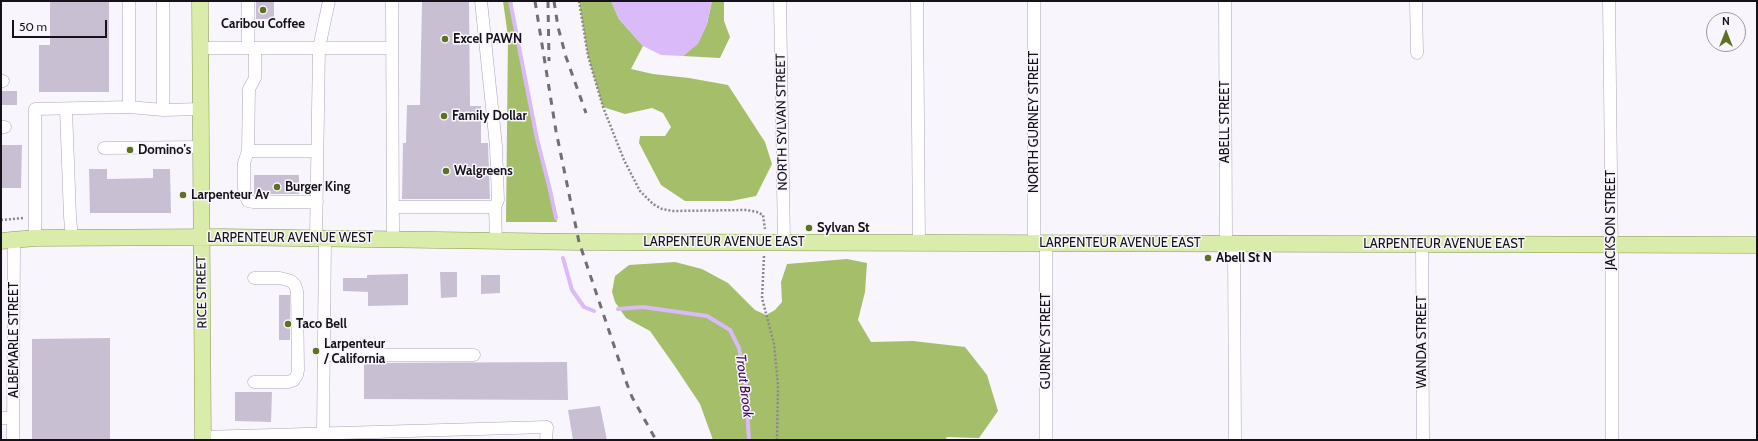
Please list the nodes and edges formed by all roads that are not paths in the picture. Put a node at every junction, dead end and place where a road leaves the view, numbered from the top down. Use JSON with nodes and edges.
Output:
{"nodes":[{"id":1,"x":129,"y":1,"type":"edge"},
{"id":2,"x":163,"y":1,"type":"edge"},
{"id":3,"x":200,"y":1,"type":"edge"},
{"id":4,"x":248,"y":1,"type":"edge"},
{"id":5,"x":329,"y":1,"type":"edge"},
{"id":6,"x":392,"y":1,"type":"edge"},
{"id":7,"x":481,"y":1,"type":"edge"},
{"id":8,"x":780,"y":1,"type":"edge"},
{"id":9,"x":917,"y":1,"type":"edge"},
{"id":10,"x":1034,"y":1,"type":"edge"},
{"id":11,"x":1225,"y":1,"type":"edge"},
{"id":12,"x":1416,"y":1,"type":"edge"},
{"id":13,"x":1609,"y":1,"type":"edge"},
{"id":14,"x":200,"y":48,"type":"junction"},
{"id":15,"x":251,"y":48,"type":"junction"},
{"id":16,"x":319,"y":48,"type":"junction"},
{"id":17,"x":392,"y":48,"type":"junction"},
{"id":18,"x":1417,"y":53,"type":"dead end"},
{"id":19,"x":66,"y":108,"type":"junction"},
{"id":20,"x":129,"y":108,"type":"junction"},
{"id":21,"x":200,"y":109,"type":"junction"},
{"id":22,"x":163,"y":110,"type":"junction"},
{"id":23,"x":201,"y":147,"type":"junction"},
{"id":24,"x":104,"y":148,"type":"dead end"},
{"id":25,"x":248,"y":151,"type":"junction"},
{"id":26,"x":317,"y":151,"type":"junction"},
{"id":27,"x":317,"y":202,"type":"junction"},
{"id":28,"x":393,"y":206,"type":"junction"},
{"id":29,"x":495,"y":206,"type":"junction"},
{"id":30,"x":201,"y":237,"type":"junction"},
{"id":31,"x":35,"y":238,"type":"junction"},
{"id":32,"x":72,"y":238,"type":"junction"},
{"id":33,"x":320,"y":238,"type":"junction"},
{"id":34,"x":393,"y":239,"type":"junction"},
{"id":35,"x":8,"y":241,"type":"edge"},
{"id":36,"x":496,"y":241,"type":"junction"},
{"id":37,"x":579,"y":242,"type":"joint"},
{"id":38,"x":784,"y":242,"type":"junction"},
{"id":39,"x":919,"y":243,"type":"junction"},
{"id":40,"x":1040,"y":243,"type":"junction"},
{"id":41,"x":1230,"y":243,"type":"junction"},
{"id":42,"x":1422,"y":244,"type":"junction"},
{"id":43,"x":1612,"y":244,"type":"junction"},
{"id":44,"x":1757,"y":245,"type":"edge"},
{"id":45,"x":254,"y":278,"type":"dead end"},
{"id":46,"x":474,"y":354,"type":"dead end"},
{"id":47,"x":323,"y":355,"type":"junction"},
{"id":48,"x":254,"y":382,"type":"dead end"},
{"id":49,"x":1,"y":418,"type":"edge"},
{"id":50,"x":14,"y":418,"type":"junction"},
{"id":51,"x":323,"y":434,"type":"junction"},
{"id":52,"x":361,"y":435,"type":"edge"},
{"id":53,"x":309,"y":437,"type":"edge"},
{"id":54,"x":203,"y":439,"type":"edge"},
{"id":55,"x":14,"y":440,"type":"edge"},
{"id":56,"x":546,"y":440,"type":"edge"},
{"id":57,"x":1046,"y":440,"type":"edge"},
{"id":58,"x":1235,"y":440,"type":"edge"},
{"id":59,"x":1423,"y":440,"type":"edge"},
{"id":60,"x":1612,"y":440,"type":"edge"}],
"edges":[{"from":1,"to":20,"type":"street"},
{"from":2,"to":22,"type":"street"},
{"from":3,"to":14,"type":"main road","name":"RICE STREET"},
{"from":4,"to":15,"type":"street"},
{"from":5,"to":16,"type":"street"},
{"from":6,"to":17,"type":"street"},
{"from":7,"to":29,"type":"street"},
{"from":8,"to":38,"type":"street","name":"NORTH SYLVAN STREET"},
{"from":9,"to":39,"type":"street"},
{"from":10,"to":40,"type":"street","name":"NORTH GURNEY STREET"},
{"from":11,"to":41,"type":"street","name":"ABELL STREET"},
{"from":12,"to":18,"type":"street"},
{"from":13,"to":43,"type":"street","name":"JACKSON STREET"},
{"from":14,"to":15,"type":"street"},
{"from":14,"to":21,"type":"main road","name":"RICE STREET"},
{"from":15,"to":16,"type":"street"},
{"from":15,"to":25,"type":"street"},
{"from":16,"to":17,"type":"street"},
{"from":16,"to":26,"type":"street"},
{"from":17,"to":28,"type":"street"},
{"from":19,"to":20,"type":"street"},
{"from":19,"to":31,"type":"street"},
{"from":19,"to":32,"type":"street"},
{"from":20,"to":22,"type":"street"},
{"from":21,"to":22,"type":"street"},
{"from":21,"to":23,"type":"main road","name":"RICE STREET"},
{"from":23,"to":24,"type":"street"},
{"from":23,"to":30,"type":"main road","name":"RICE STREET"},
{"from":25,"to":26,"type":"street"},
{"from":25,"to":27,"type":"street"},
{"from":26,"to":27,"type":"street"},
{"from":27,"to":33,"type":"street"},
{"from":28,"to":29,"type":"street"},
{"from":28,"to":34,"type":"street"},
{"from":29,"to":36,"type":"street"},
{"from":30,"to":32,"type":"main road","name":"LARPENTEUR AVENUE WEST"},
{"from":30,"to":33,"type":"main road","name":"LARPENTEUR AVENUE WEST"},
{"from":30,"to":54,"type":"main road","name":"RICE STREET"},
{"from":31,"to":32,"type":"main road","name":"LARPENTEUR AVENUE WEST"},
{"from":31,"to":35,"type":"main road","name":"LARPENTEUR AVENUE WEST"},
{"from":33,"to":34,"type":"main road","name":"LARPENTEUR AVENUE WEST"},
{"from":33,"to":47,"type":"street"},
{"from":34,"to":36,"type":"main road","name":"LARPENTEUR AVENUE WEST"},
{"from":35,"to":50,"type":"street","name":"ALBEMARLE STREET"},
{"from":36,"to":37,"type":"main road","name":"LARPENTEUR AVENUE WEST"},
{"from":37,"to":38,"type":"main road","name":"LARPENTEUR AVENUE EAST"},
{"from":38,"to":39,"type":"main road","name":"LARPENTEUR AVENUE EAST"},
{"from":39,"to":40,"type":"main road","name":"LARPENTEUR AVENUE EAST"},
{"from":40,"to":41,"type":"main road","name":"LARPENTEUR AVENUE EAST"},
{"from":40,"to":57,"type":"street","name":"GURNEY STREET"},
{"from":41,"to":42,"type":"main road","name":"LARPENTEUR AVENUE EAST"},
{"from":41,"to":58,"type":"street","name":"ABELL STREET"},
{"from":42,"to":43,"type":"main road","name":"LARPENTEUR AVENUE EAST"},
{"from":42,"to":59,"type":"street","name":"WANDA STREET"},
{"from":43,"to":44,"type":"main road","name":"LARPENTEUR AVENUE EAST"},
{"from":43,"to":60,"type":"street","name":"JACKSON STREET"},
{"from":45,"to":48,"type":"street"},
{"from":46,"to":47,"type":"street"},
{"from":47,"to":51,"type":"street"},
{"from":49,"to":50,"type":"street"},
{"from":50,"to":55,"type":"street","name":"ALBEMARLE STREET"},
{"from":51,"to":52,"type":"street"},
{"from":51,"to":53,"type":"street"},
{"from":52,"to":56,"type":"street"},
{"from":53,"to":54,"type":"street"}]}
